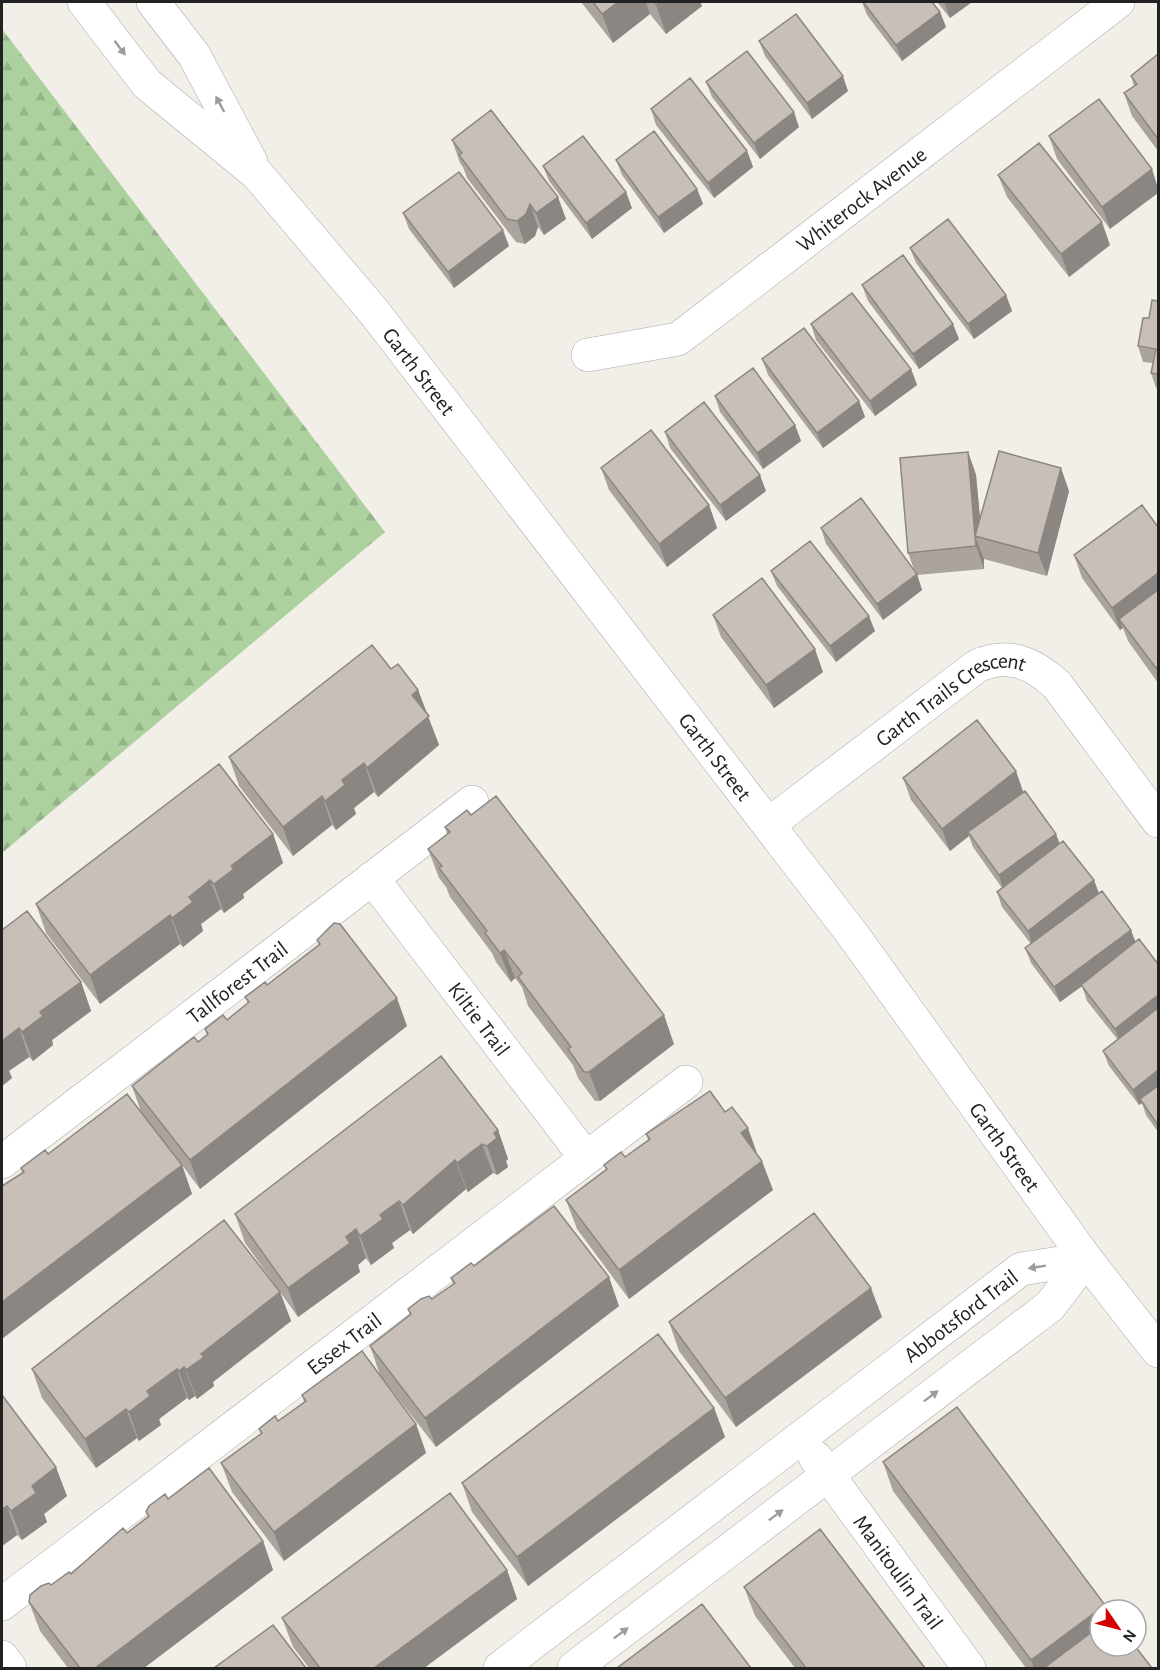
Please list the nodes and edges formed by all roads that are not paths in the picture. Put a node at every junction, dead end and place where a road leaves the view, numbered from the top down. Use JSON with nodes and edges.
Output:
{"nodes":[{"id":1,"x":84,"y":2,"type":"edge"},
{"id":2,"x":153,"y":2,"type":"edge"},
{"id":3,"x":1118,"y":2,"type":"edge"},
{"id":4,"x":257,"y":174,"type":"junction"},
{"id":5,"x":588,"y":356,"type":"dead end"},
{"id":6,"x":472,"y":802,"type":"dead end"},
{"id":7,"x":1158,"y":821,"type":"edge"},
{"id":8,"x":769,"y":824,"type":"junction"},
{"id":9,"x":372,"y":878,"type":"junction"},
{"id":10,"x":686,"y":1082,"type":"dead end"},
{"id":11,"x":586,"y":1158,"type":"junction"},
{"id":12,"x":2,"y":1162,"type":"edge"},
{"id":13,"x":1086,"y":1259,"type":"junction"},
{"id":14,"x":1158,"y":1351,"type":"edge"},
{"id":15,"x":801,"y":1437,"type":"junction"},
{"id":16,"x":828,"y":1475,"type":"junction"},
{"id":17,"x":2,"y":1604,"type":"edge"},
{"id":18,"x":540,"y":1638,"type":"junction"},
{"id":19,"x":2,"y":1658,"type":"edge"},
{"id":20,"x":10,"y":1668,"type":"edge"},
{"id":21,"x":500,"y":1668,"type":"edge"},
{"id":22,"x":565,"y":1668,"type":"edge"},
{"id":23,"x":574,"y":1668,"type":"edge"},
{"id":24,"x":969,"y":1668,"type":"edge"}],
"edges":[{"from":1,"to":4,"type":"street","name":"Garth Street","one_way":true},
{"from":4,"to":2,"type":"street","name":"Garth Street","one_way":true},
{"from":3,"to":5,"type":"street","name":"Whiterock Avenue"},
{"from":4,"to":8,"type":"street","name":"Garth Street"},
{"from":6,"to":9,"type":"street","name":"Tallforest Trail"},
{"from":7,"to":8,"type":"street","name":"Garth Trails Crescent"},
{"from":8,"to":13,"type":"street","name":"Garth Street"},
{"from":9,"to":11,"type":"street","name":"Kiltie Trail"},
{"from":9,"to":12,"type":"street","name":"Tallforest Trail"},
{"from":10,"to":11,"type":"street","name":"Essex Trail"},
{"from":11,"to":17,"type":"street","name":"Essex Trail"},
{"from":13,"to":14,"type":"street","name":"Garth Street"},
{"from":13,"to":15,"type":"street","name":"Abbotsford Trail","one_way":true},
{"from":16,"to":13,"type":"street","name":"Abbotsford Trail","one_way":true},
{"from":15,"to":16,"type":"street","name":"Manitoulin Trail"},
{"from":15,"to":18,"type":"street","name":"Abbotsford Trail"},
{"from":23,"to":16,"type":"street","name":"Abbotsford Trail","one_way":true},
{"from":16,"to":24,"type":"street","name":"Manitoulin Trail"},
{"from":18,"to":21,"type":"street","name":"Abbotsford Trail"},
{"from":18,"to":22,"type":"street"},
{"from":19,"to":20,"type":"street"}]}
